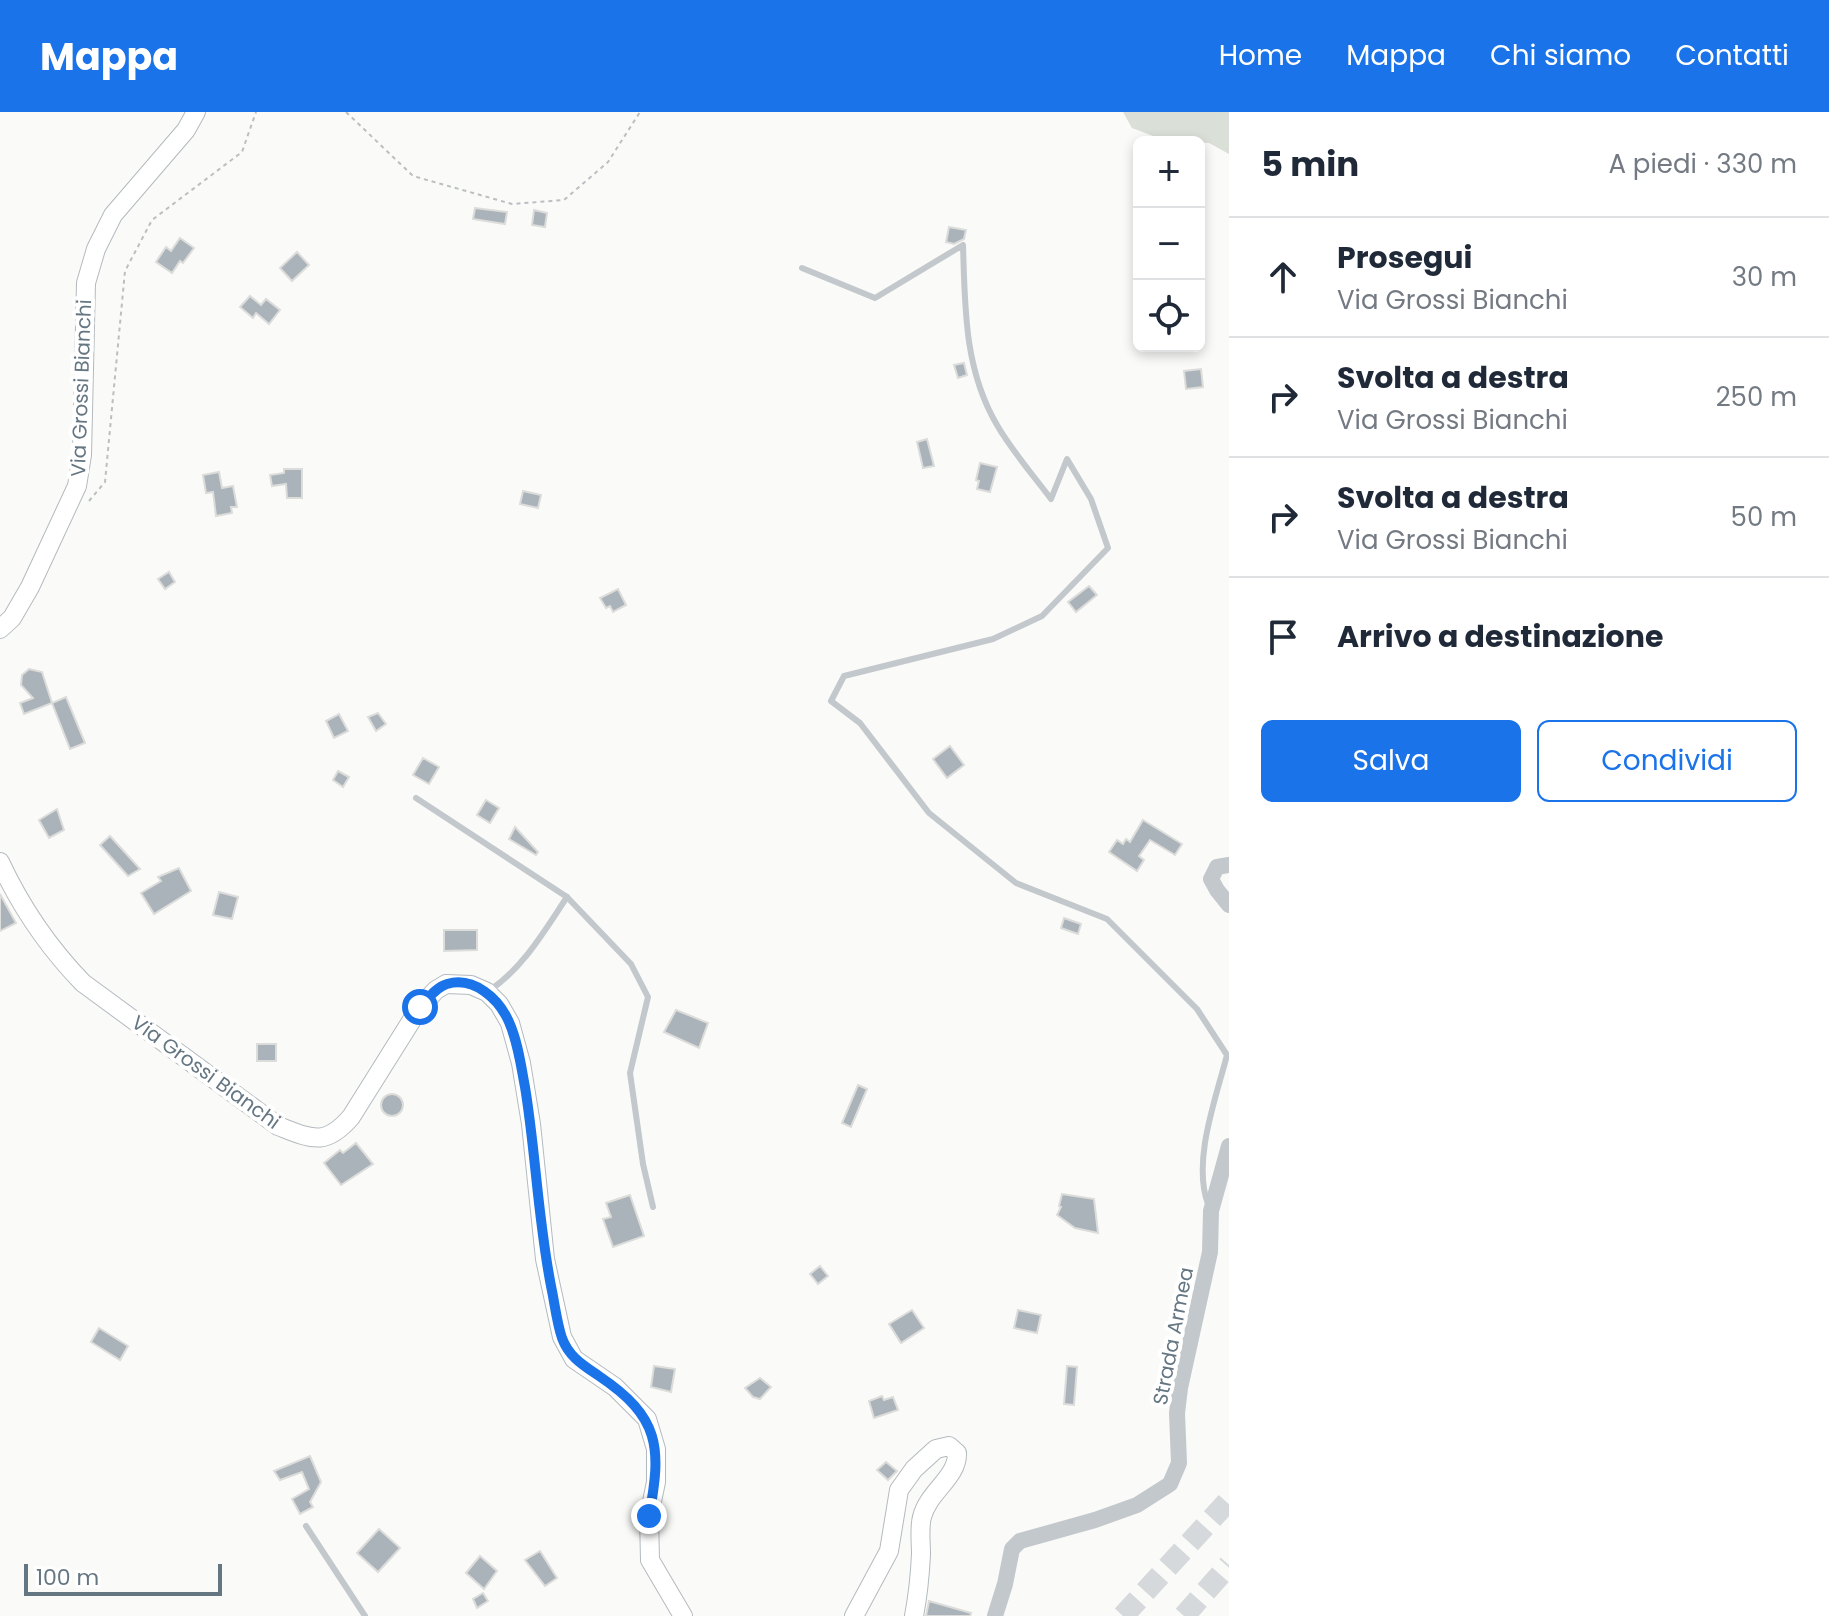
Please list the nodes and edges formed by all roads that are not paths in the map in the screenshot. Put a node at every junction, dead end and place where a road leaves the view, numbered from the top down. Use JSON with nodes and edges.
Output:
{"nodes":[{"id":1,"x":196,"y":112,"type":"edge"},
{"id":2,"x":802,"y":268,"type":"dead end"},
{"id":3,"x":0,"y":629,"type":"edge"},
{"id":4,"x":416,"y":798,"type":"dead end"},
{"id":5,"x":0,"y":862,"type":"edge"},
{"id":6,"x":1229,"y":865,"type":"edge"},
{"id":7,"x":567,"y":897,"type":"junction"},
{"id":8,"x":1229,"y":905,"type":"edge"},
{"id":9,"x":487,"y":992,"type":"junction"},
{"id":10,"x":1229,"y":1146,"type":"edge"},
{"id":11,"x":653,"y":1207,"type":"dead end"},
{"id":12,"x":1211,"y":1211,"type":"junction"},
{"id":13,"x":306,"y":1526,"type":"dead end"},
{"id":14,"x":365,"y":1616,"type":"edge"},
{"id":15,"x":683,"y":1616,"type":"edge"},
{"id":16,"x":854,"y":1616,"type":"edge"},
{"id":17,"x":914,"y":1616,"type":"edge"},
{"id":18,"x":995,"y":1616,"type":"edge"}],
"edges":[{"from":1,"to":3,"type":"main road","name":"Via Grossi Bianchi"},
{"from":2,"to":12,"type":"lane"},
{"from":4,"to":7,"type":"lane"},
{"from":5,"to":9,"type":"main road","name":"Via Grossi Bianchi"},
{"from":6,"to":8,"type":"street"},
{"from":7,"to":9,"type":"lane"},
{"from":7,"to":11,"type":"lane"},
{"from":9,"to":15,"type":"main road"},
{"from":10,"to":12,"type":"street","name":"Strada Armea"},
{"from":12,"to":18,"type":"street","name":"Strada Armea"},
{"from":13,"to":14,"type":"lane"},
{"from":16,"to":17,"type":"main road"}]}
